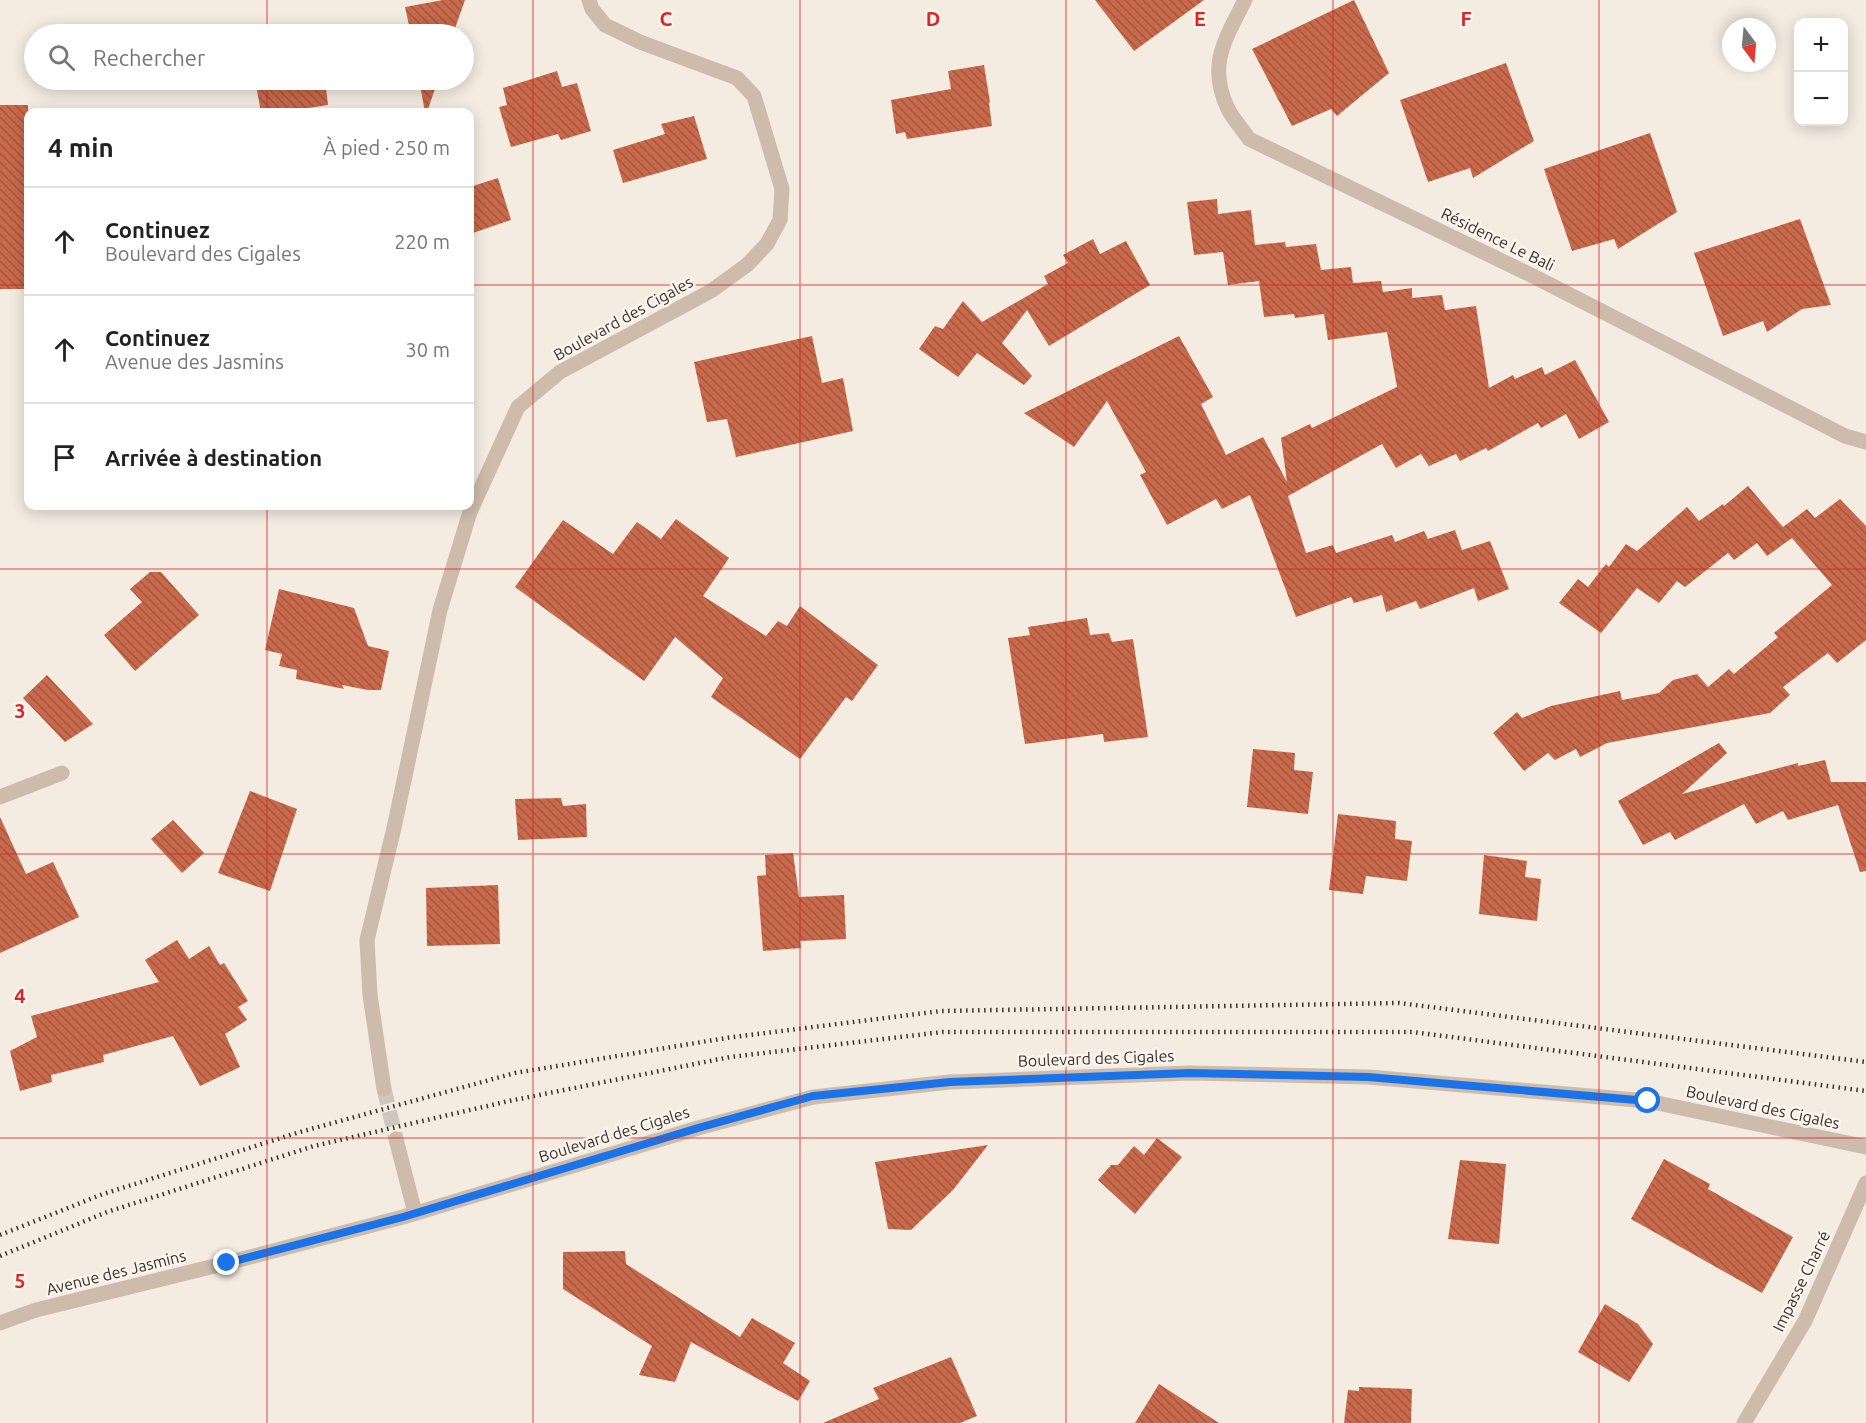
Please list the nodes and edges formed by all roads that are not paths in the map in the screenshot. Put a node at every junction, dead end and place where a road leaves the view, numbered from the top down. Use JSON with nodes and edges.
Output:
{"nodes":[{"id":1,"x":589,"y":0,"type":"edge"},
{"id":2,"x":1245,"y":0,"type":"edge"},
{"id":3,"x":1866,"y":442,"type":"edge"},
{"id":4,"x":474,"y":503,"type":"edge"},
{"id":5,"x":471,"y":510,"type":"edge"},
{"id":6,"x":62,"y":773,"type":"dead end"},
{"id":7,"x":0,"y":797,"type":"edge"},
{"id":8,"x":384,"y":1089,"type":"tunnel mouth"},
{"id":9,"x":396,"y":1139,"type":"tunnel mouth"},
{"id":10,"x":1866,"y":1147,"type":"edge"},
{"id":11,"x":1866,"y":1183,"type":"edge"},
{"id":12,"x":415,"y":1213,"type":"junction"},
{"id":13,"x":0,"y":1323,"type":"edge"},
{"id":14,"x":1744,"y":1423,"type":"edge"}],
"edges":[{"from":1,"to":4,"type":"street","name":"Boulevard des Cigales"},
{"from":2,"to":3,"type":"street","name":"Résidence Le Bali"},
{"from":5,"to":8,"type":"street","name":"Boulevard des Cigales"},
{"from":6,"to":7,"type":"street"},
{"from":9,"to":12,"type":"street"},
{"from":10,"to":12,"type":"street","name":"Boulevard des Cigales"},
{"from":11,"to":14,"type":"street","name":"Impasse Charré"},
{"from":12,"to":13,"type":"street","name":"Avenue des Jasmins"}]}
